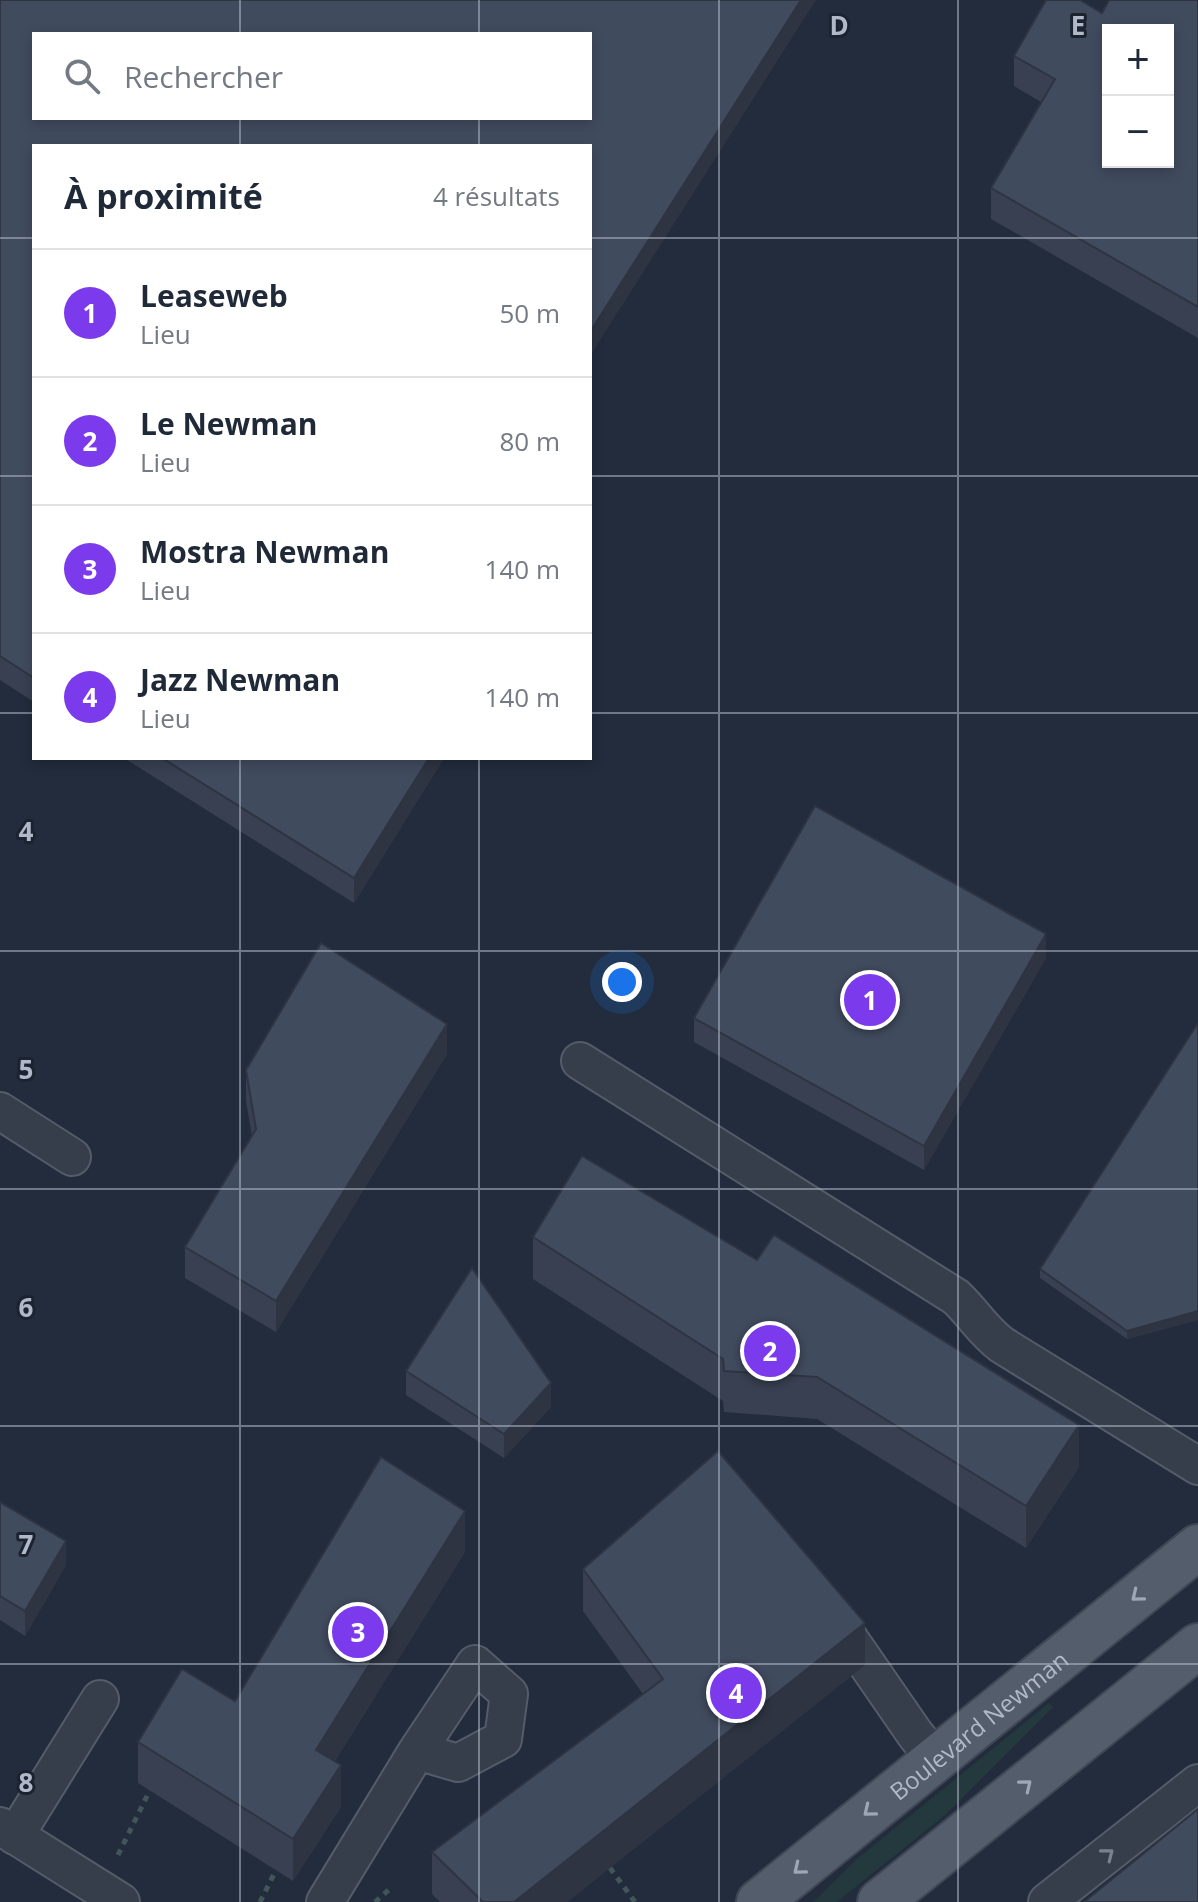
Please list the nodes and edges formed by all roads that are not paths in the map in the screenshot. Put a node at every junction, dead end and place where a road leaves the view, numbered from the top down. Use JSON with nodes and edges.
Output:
{"nodes":[{"id":1,"x":580,"y":1061,"type":"dead end"},
{"id":2,"x":0,"y":1111,"type":"edge"},
{"id":3,"x":72,"y":1157,"type":"dead end"},
{"id":4,"x":1198,"y":1466,"type":"edge"},
{"id":5,"x":1198,"y":1547,"type":"edge"},
{"id":6,"x":815,"y":1590,"type":"edge"},
{"id":7,"x":1198,"y":1646,"type":"edge"},
{"id":8,"x":100,"y":1699,"type":"dead end"},
{"id":9,"x":417,"y":1751,"type":"dead end"},
{"id":10,"x":935,"y":1759,"type":"junction"},
{"id":11,"x":1198,"y":1783,"type":"edge"},
{"id":12,"x":8,"y":1831,"type":"edge"},
{"id":13,"x":121,"y":1902,"type":"edge"},
{"id":14,"x":325,"y":1902,"type":"edge"},
{"id":15,"x":759,"y":1902,"type":"edge"},
{"id":16,"x":880,"y":1902,"type":"edge"},
{"id":17,"x":1047,"y":1902,"type":"edge"}],
"edges":[{"from":1,"to":4,"type":"street"},
{"from":2,"to":3,"type":"street"},
{"from":5,"to":10,"type":"main road","name":"Boulevard Newman","one_way":true},
{"from":6,"to":10,"type":"street"},
{"from":16,"to":7,"type":"main road","one_way":true},
{"from":8,"to":12,"type":"street"},
{"from":9,"to":14,"type":"street"},
{"from":10,"to":15,"type":"main road","name":"Boulevard Newman","one_way":true},
{"from":17,"to":11,"type":"street","one_way":true},
{"from":12,"to":13,"type":"street"}]}
